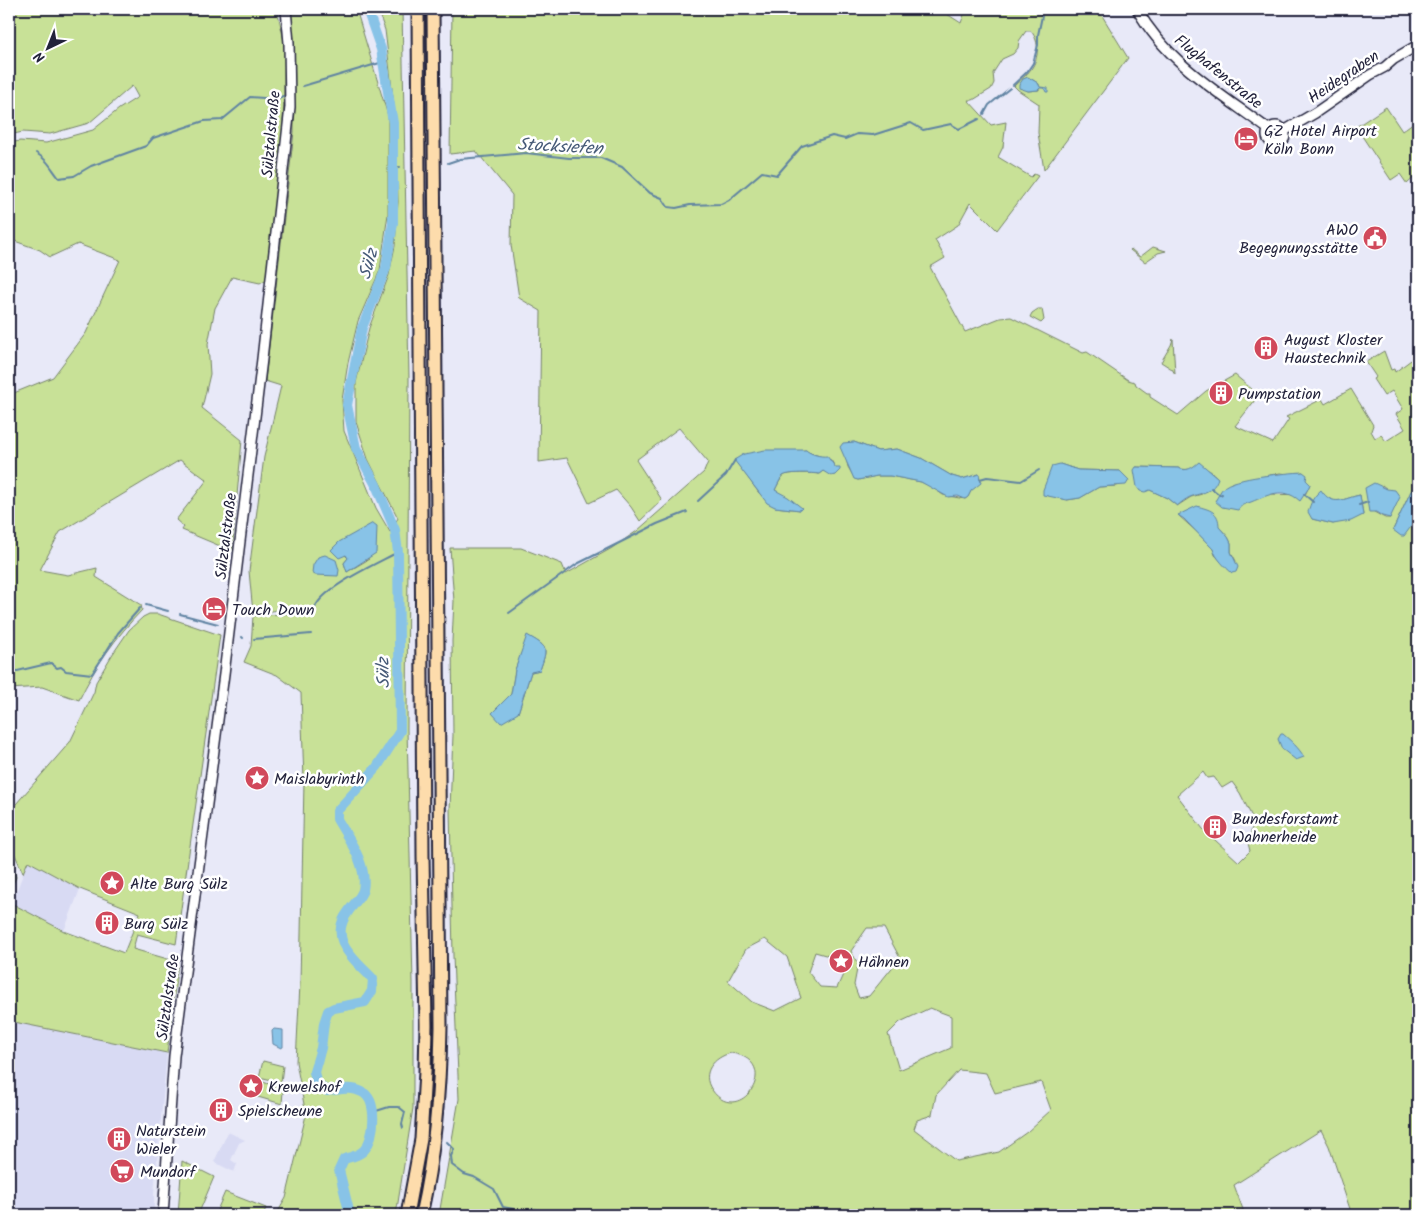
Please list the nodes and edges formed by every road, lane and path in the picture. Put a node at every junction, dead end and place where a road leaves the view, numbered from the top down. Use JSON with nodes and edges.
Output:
{"nodes":[{"id":1,"x":286,"y":9,"type":"edge"},
{"id":2,"x":418,"y":9,"type":"edge"},
{"id":3,"x":433,"y":9,"type":"edge"},
{"id":4,"x":1137,"y":9,"type":"edge"},
{"id":5,"x":1418,"y":45,"type":"edge"},
{"id":6,"x":1268,"y":129,"type":"junction"},
{"id":7,"x":1284,"y":131,"type":"junction"},
{"id":8,"x":163,"y":1215,"type":"edge"},
{"id":9,"x":406,"y":1215,"type":"edge"},
{"id":10,"x":421,"y":1215,"type":"edge"}],
"edges":[{"from":1,"to":8,"type":"main road","name":"Sülztalstraße"},
{"from":2,"to":9,"type":"highway"},
{"from":3,"to":10,"type":"highway"},
{"from":4,"to":6,"type":"main road","name":"Flughafenstraße"},
{"from":5,"to":7,"type":"main road","name":"Heidegraben"},
{"from":6,"to":7,"type":"main road"},
{"from":6,"to":7,"type":"main road"}]}
